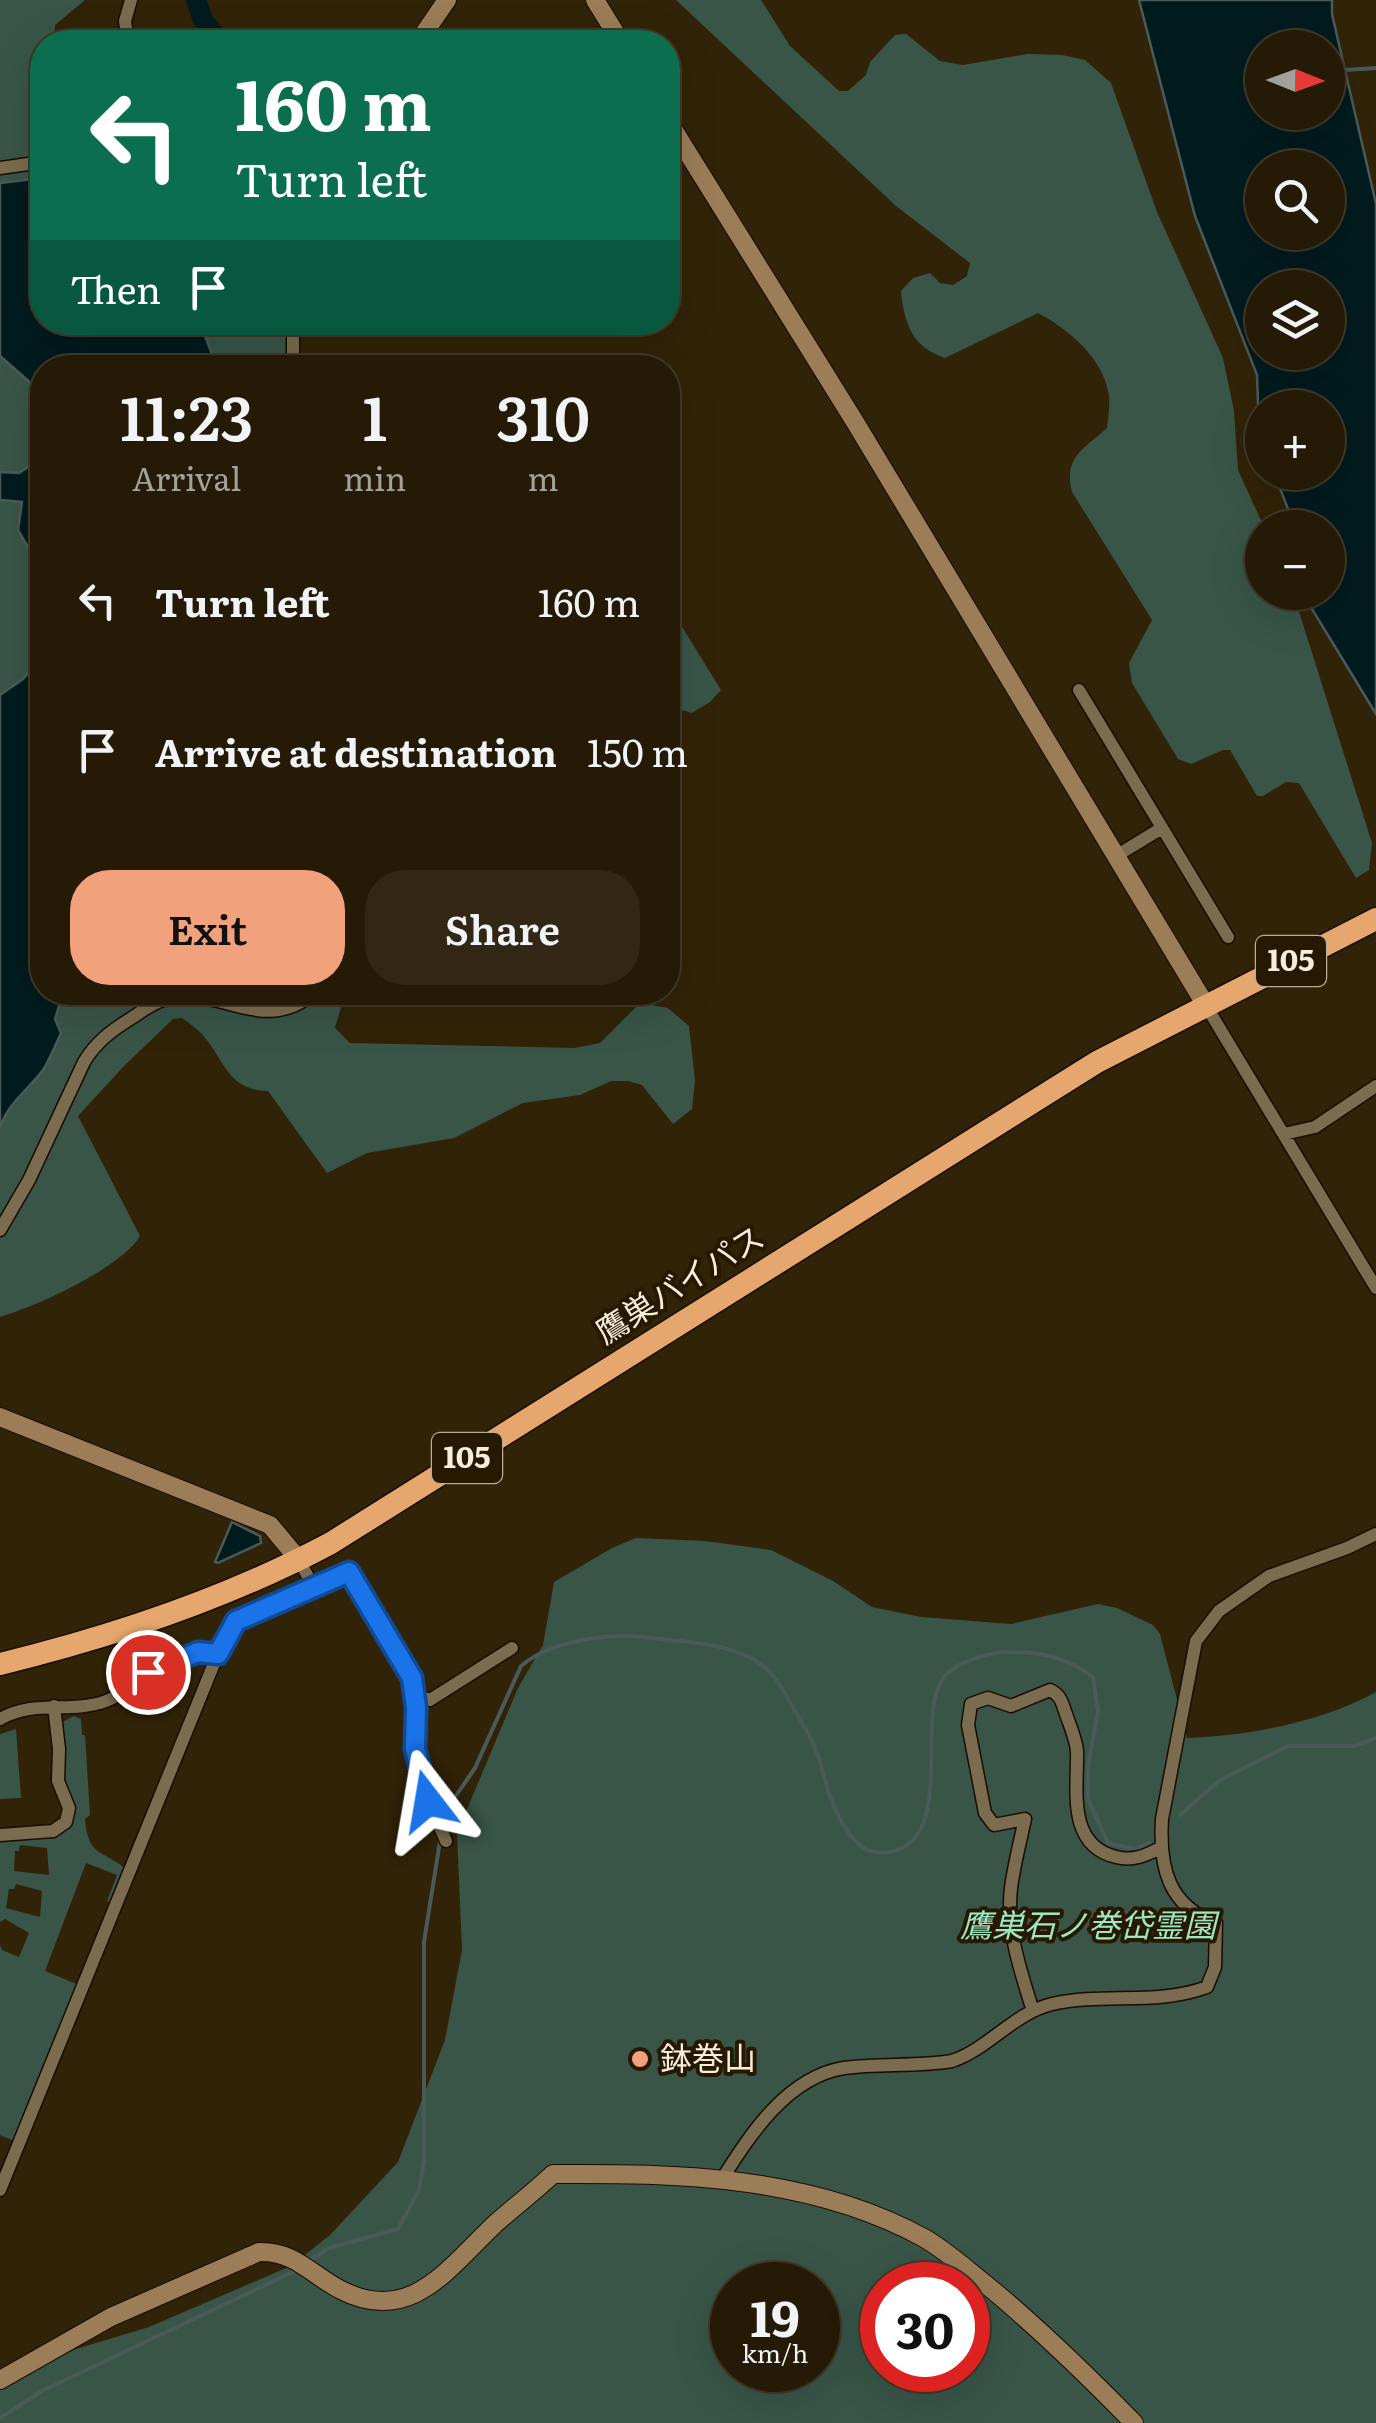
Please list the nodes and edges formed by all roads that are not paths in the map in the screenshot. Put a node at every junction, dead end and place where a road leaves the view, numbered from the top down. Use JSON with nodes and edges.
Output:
{"nodes":[{"id":1,"x":131,"y":0,"type":"edge"},
{"id":2,"x":447,"y":0,"type":"edge"},
{"id":3,"x":595,"y":0,"type":"edge"},
{"id":4,"x":127,"y":30,"type":"edge"},
{"id":5,"x":426,"y":30,"type":"edge"},
{"id":6,"x":614,"y":30,"type":"edge"},
{"id":7,"x":680,"y":140,"type":"edge"},
{"id":8,"x":30,"y":164,"type":"edge"},
{"id":9,"x":0,"y":168,"type":"edge"},
{"id":10,"x":1079,"y":690,"type":"dead end"},
{"id":11,"x":1162,"y":828,"type":"junction"},
{"id":12,"x":1116,"y":856,"type":"junction"},
{"id":13,"x":1376,"y":919,"type":"edge"},
{"id":14,"x":1228,"y":937,"type":"dead end"},
{"id":15,"x":1205,"y":1004,"type":"junction"},
{"id":16,"x":156,"y":1005,"type":"edge"},
{"id":17,"x":230,"y":1005,"type":"edge"},
{"id":18,"x":301,"y":1005,"type":"edge"},
{"id":19,"x":1376,"y":1086,"type":"edge"},
{"id":20,"x":1284,"y":1134,"type":"junction"},
{"id":21,"x":0,"y":1230,"type":"edge"},
{"id":22,"x":1376,"y":1288,"type":"edge"},
{"id":23,"x":0,"y":1417,"type":"edge"},
{"id":24,"x":1376,"y":1534,"type":"edge"},
{"id":25,"x":299,"y":1560,"type":"junction"},
{"id":26,"x":314,"y":1588,"type":"junction"},
{"id":27,"x":512,"y":1648,"type":"dead end"},
{"id":28,"x":218,"y":1654,"type":"junction"},
{"id":29,"x":0,"y":1664,"type":"edge"},
{"id":30,"x":415,"y":1695,"type":"junction"},
{"id":31,"x":54,"y":1706,"type":"junction"},
{"id":32,"x":0,"y":1718,"type":"edge"},
{"id":33,"x":0,"y":1835,"type":"edge"},
{"id":34,"x":446,"y":1841,"type":"dead end"},
{"id":35,"x":1160,"y":1848,"type":"junction"},
{"id":36,"x":1033,"y":2011,"type":"junction"},
{"id":37,"x":722,"y":2179,"type":"junction"},
{"id":38,"x":0,"y":2190,"type":"edge"},
{"id":39,"x":0,"y":2380,"type":"edge"},
{"id":40,"x":1134,"y":2423,"type":"edge"}],
"edges":[{"from":1,"to":4,"type":"street"},
{"from":2,"to":5,"type":"street"},
{"from":3,"to":6,"type":"street"},
{"from":7,"to":12,"type":"street"},
{"from":8,"to":9,"type":"street"},
{"from":10,"to":11,"type":"street"},
{"from":11,"to":12,"type":"street"},
{"from":11,"to":14,"type":"street"},
{"from":12,"to":15,"type":"street"},
{"from":13,"to":15,"type":"highway","name":"鷹巣バイパス","number":"105"},
{"from":15,"to":20,"type":"street"},
{"from":15,"to":25,"type":"highway","name":"鷹巣バイパス","number":"105"},
{"from":16,"to":21,"type":"street"},
{"from":17,"to":18,"type":"street"},
{"from":19,"to":20,"type":"street"},
{"from":20,"to":22,"type":"street"},
{"from":23,"to":25,"type":"street"},
{"from":24,"to":35,"type":"street"},
{"from":25,"to":26,"type":"street"},
{"from":25,"to":29,"type":"highway","name":"鷹巣バイパス","number":"105"},
{"from":26,"to":28,"type":"street"},
{"from":26,"to":30,"type":"street"},
{"from":27,"to":30,"type":"street"},
{"from":28,"to":31,"type":"street"},
{"from":28,"to":38,"type":"street"},
{"from":30,"to":34,"type":"street"},
{"from":31,"to":32,"type":"street"},
{"from":31,"to":33,"type":"street"},
{"from":35,"to":36,"type":"street"},
{"from":35,"to":36,"type":"street"},
{"from":36,"to":37,"type":"street"},
{"from":37,"to":39,"type":"street"},
{"from":37,"to":40,"type":"street"}]}
